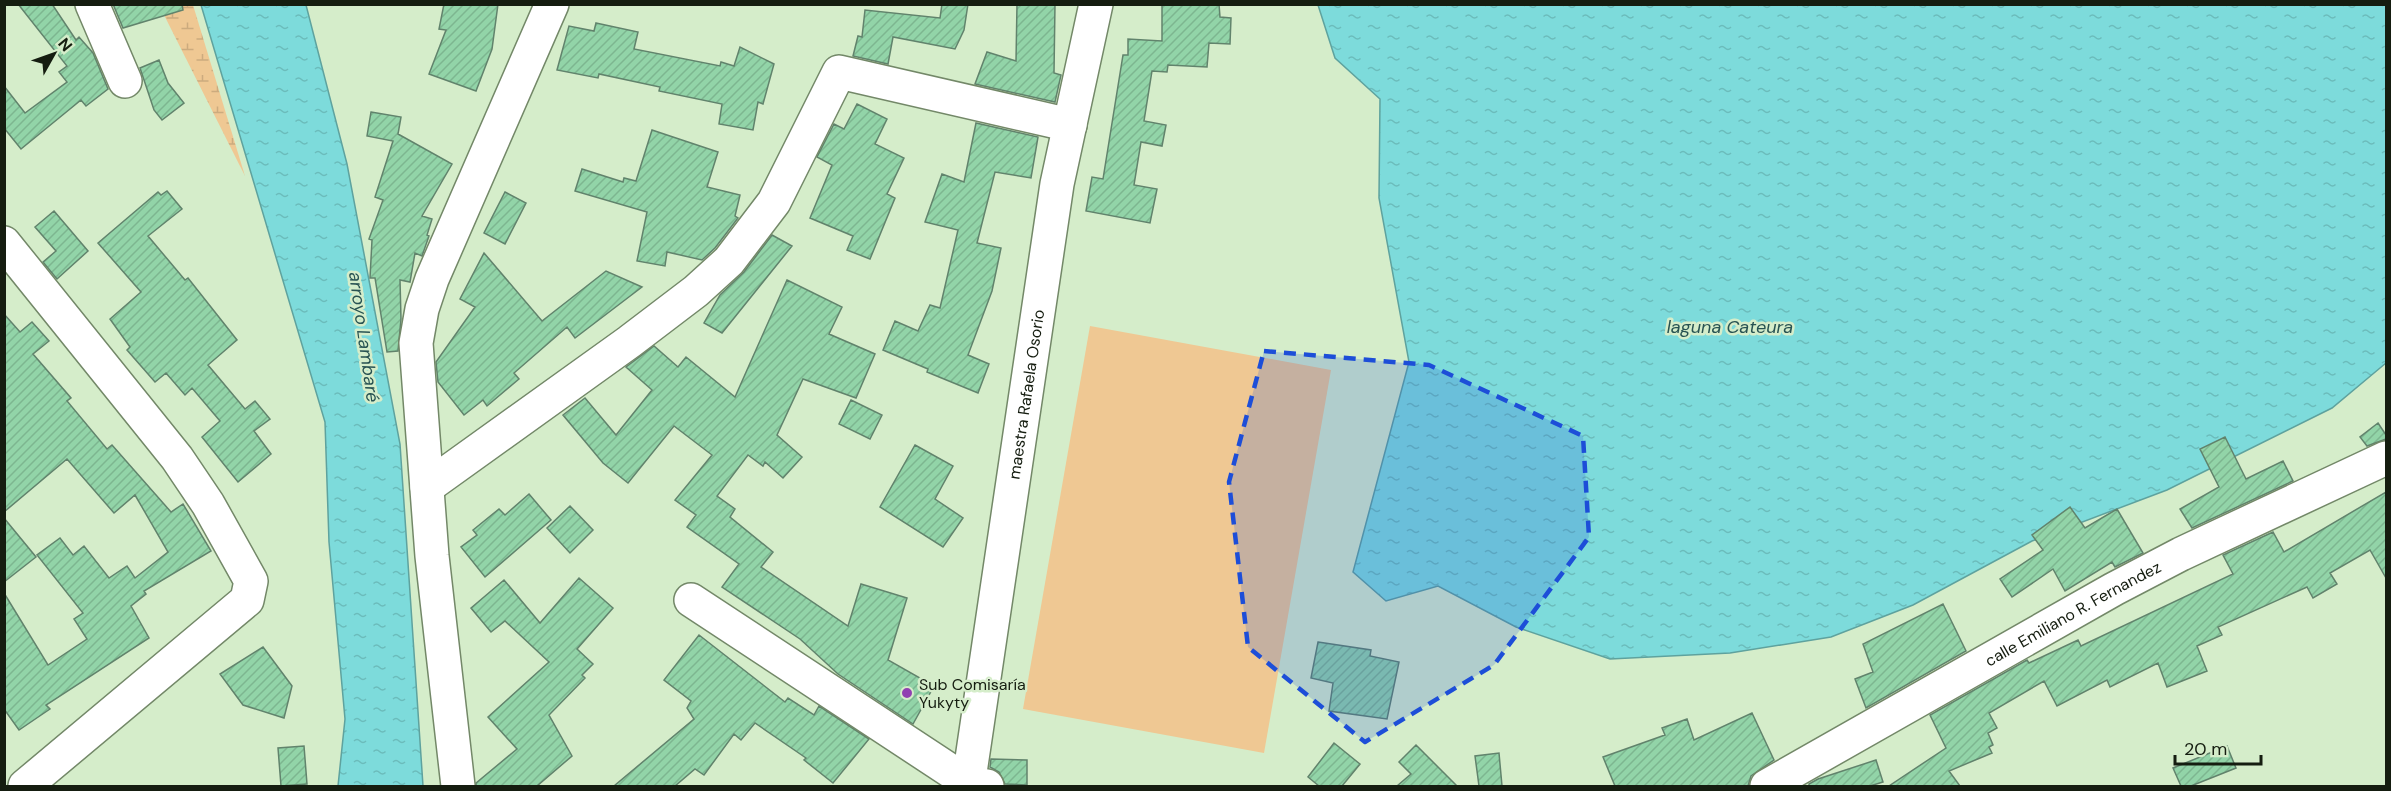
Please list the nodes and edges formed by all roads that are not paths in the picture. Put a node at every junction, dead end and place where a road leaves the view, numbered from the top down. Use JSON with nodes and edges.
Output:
{"nodes":[{"id":1,"x":92,"y":4,"type":"edge"},
{"id":2,"x":552,"y":4,"type":"edge"},
{"id":3,"x":1096,"y":4,"type":"edge"},
{"id":4,"x":125,"y":81,"type":"dead end"},
{"id":5,"x":1070,"y":125,"type":"junction"},
{"id":6,"x":4,"y":243,"type":"edge"},
{"id":7,"x":2386,"y":458,"type":"edge"},
{"id":8,"x":427,"y":487,"type":"junction"},
{"id":9,"x":691,"y":600,"type":"dead end"},
{"id":10,"x":975,"y":785,"type":"edge"},
{"id":11,"x":25,"y":786,"type":"edge"},
{"id":12,"x":458,"y":786,"type":"edge"},
{"id":13,"x":1767,"y":786,"type":"edge"}],
"edges":[{"from":1,"to":4,"type":"street"},
{"from":2,"to":8,"type":"street"},
{"from":3,"to":5,"type":"street","name":"maestra Rafaela Osorio"},
{"from":5,"to":8,"type":"street"},
{"from":5,"to":10,"type":"street","name":"maestra Rafaela Osorio"},
{"from":6,"to":11,"type":"street"},
{"from":7,"to":13,"type":"street","name":"calle Emiliano R. Fernandez"},
{"from":8,"to":12,"type":"street"},
{"from":9,"to":10,"type":"street"}]}
